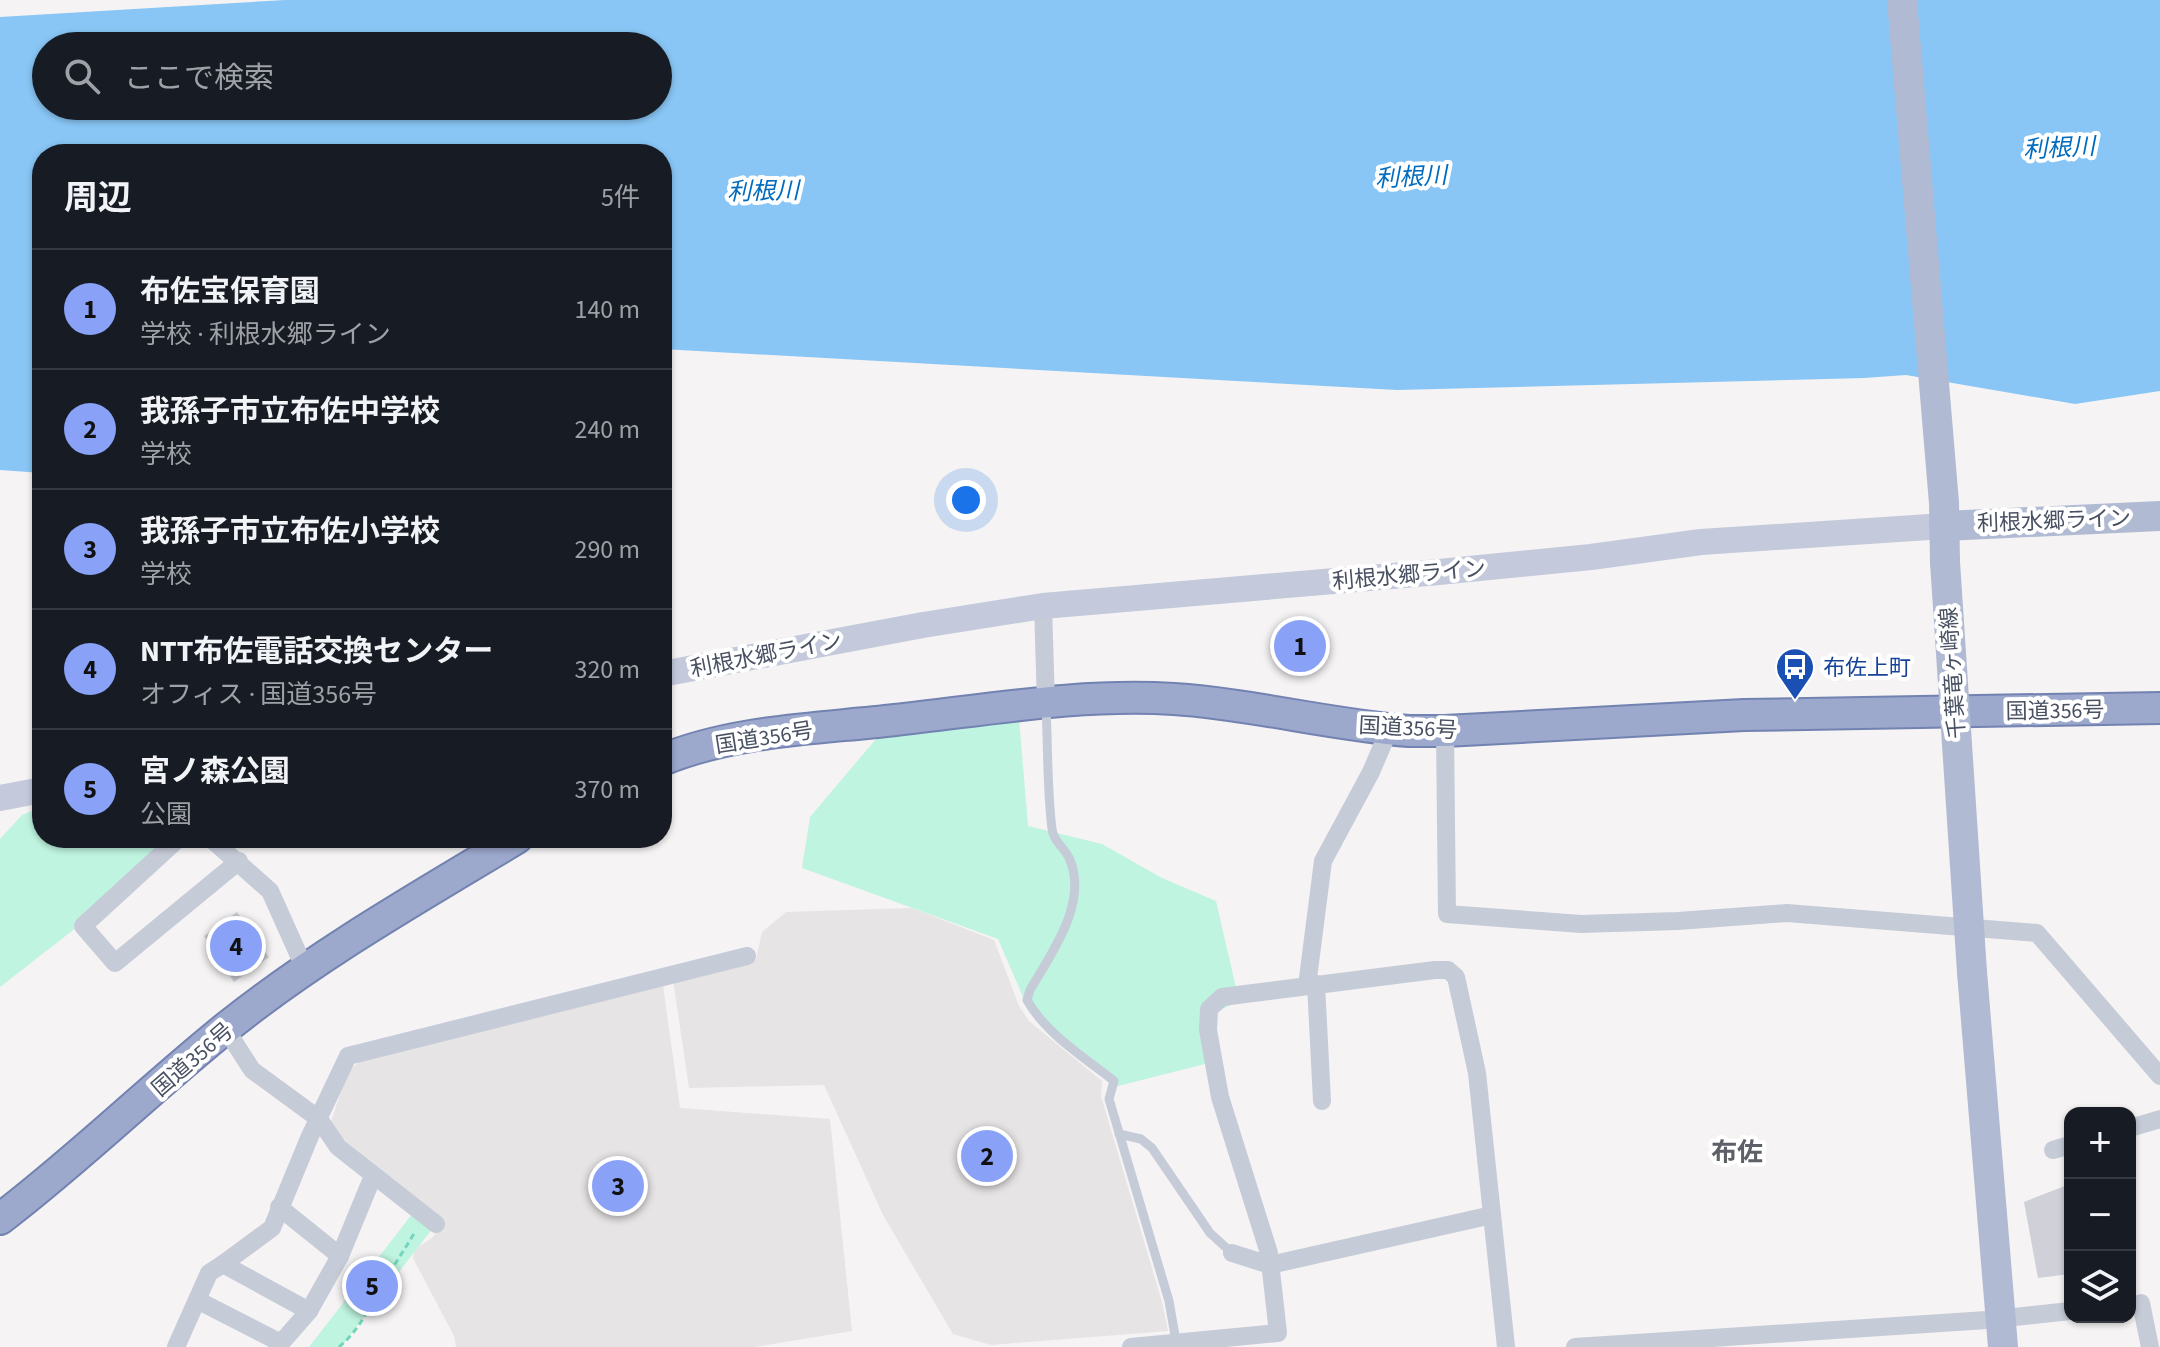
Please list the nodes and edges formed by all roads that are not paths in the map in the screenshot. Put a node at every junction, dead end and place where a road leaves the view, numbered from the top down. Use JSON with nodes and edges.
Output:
{"nodes":[{"id":1,"x":1902,"y":0,"type":"edge"},
{"id":2,"x":1944,"y":514,"type":"junction"},
{"id":3,"x":2160,"y":516,"type":"edge"},
{"id":4,"x":1043,"y":606,"type":"junction"},
{"id":5,"x":672,"y":672,"type":"edge"},
{"id":6,"x":1046,"y":704,"type":"junction"},
{"id":7,"x":2160,"y":708,"type":"edge"},
{"id":8,"x":1389,"y":730,"type":"junction"},
{"id":9,"x":1445,"y":731,"type":"junction"},
{"id":10,"x":672,"y":756,"type":"edge"},
{"id":11,"x":32,"y":792,"type":"edge"},
{"id":12,"x":0,"y":798,"type":"edge"},
{"id":13,"x":168,"y":848,"type":"edge"},
{"id":14,"x":223,"y":848,"type":"edge"},
{"id":15,"x":501,"y":848,"type":"edge"},
{"id":16,"x":239,"y":861,"type":"junction"},
{"id":17,"x":747,"y":956,"type":"dead end"},
{"id":18,"x":305,"y":969,"type":"junction"},
{"id":19,"x":1312,"y":985,"type":"junction"},
{"id":20,"x":225,"y":1028,"type":"junction"},
{"id":21,"x":2160,"y":1076,"type":"edge"},
{"id":22,"x":1322,"y":1101,"type":"dead end"},
{"id":23,"x":319,"y":1119,"type":"junction"},
{"id":24,"x":2160,"y":1119,"type":"edge"},
{"id":25,"x":2136,"y":1126,"type":"edge"},
{"id":26,"x":1119,"y":1134,"type":"junction"},
{"id":27,"x":373,"y":1176,"type":"junction"},
{"id":28,"x":279,"y":1207,"type":"junction"},
{"id":29,"x":1492,"y":1215,"type":"junction"},
{"id":30,"x":0,"y":1219,"type":"edge"},
{"id":31,"x":436,"y":1224,"type":"road end"},
{"id":32,"x":1232,"y":1253,"type":"joint"},
{"id":33,"x":340,"y":1256,"type":"junction"},
{"id":34,"x":223,"y":1264,"type":"junction"},
{"id":35,"x":1270,"y":1265,"type":"junction"},
{"id":36,"x":197,"y":1300,"type":"junction"},
{"id":37,"x":2144,"y":1303,"type":"edge"},
{"id":38,"x":309,"y":1311,"type":"junction"},
{"id":39,"x":2064,"y":1313,"type":"edge"},
{"id":40,"x":2001,"y":1333,"type":"edge"},
{"id":41,"x":1279,"y":1340,"type":"edge"},
{"id":42,"x":1177,"y":1344,"type":"edge"},
{"id":43,"x":1632,"y":1345,"type":"edge"},
{"id":44,"x":176,"y":1347,"type":"edge"},
{"id":45,"x":1131,"y":1347,"type":"edge"},
{"id":46,"x":1506,"y":1347,"type":"edge"},
{"id":47,"x":1575,"y":1347,"type":"edge"},
{"id":48,"x":2150,"y":1347,"type":"edge"}],
"edges":[{"from":1,"to":2,"type":"main road","name":"千葉竜ヶ崎線"},
{"from":2,"to":3,"type":"main road","name":"利根水郷ライン"},
{"from":2,"to":4,"type":"main road","name":"利根水郷ライン"},
{"from":2,"to":40,"type":"main road","name":"千葉竜ヶ崎線","bridge":true},
{"from":4,"to":5,"type":"main road","name":"利根水郷ライン"},
{"from":4,"to":6,"type":"street"},
{"from":6,"to":8,"type":"highway","name":"国道356号"},
{"from":6,"to":10,"type":"highway","name":"国道356号"},
{"from":6,"to":26,"type":"lane"},
{"from":7,"to":9,"type":"highway","name":"国道356号"},
{"from":8,"to":9,"type":"highway","name":"国道356号"},
{"from":8,"to":19,"type":"street"},
{"from":9,"to":21,"type":"street"},
{"from":11,"to":12,"type":"main road"},
{"from":13,"to":16,"type":"street"},
{"from":14,"to":16,"type":"street"},
{"from":15,"to":18,"type":"highway","name":"国道356号"},
{"from":16,"to":18,"type":"street"},
{"from":17,"to":23,"type":"street"},
{"from":18,"to":20,"type":"highway","name":"国道356号"},
{"from":19,"to":22,"type":"street"},
{"from":19,"to":29,"type":"street"},
{"from":19,"to":35,"type":"street"},
{"from":20,"to":23,"type":"street"},
{"from":20,"to":30,"type":"highway","name":"国道356号"},
{"from":23,"to":27,"type":"street"},
{"from":23,"to":28,"type":"street"},
{"from":24,"to":25,"type":"street"},
{"from":26,"to":32,"type":"lane"},
{"from":26,"to":42,"type":"lane"},
{"from":27,"to":31,"type":"street"},
{"from":27,"to":33,"type":"street"},
{"from":28,"to":33,"type":"street"},
{"from":28,"to":34,"type":"street"},
{"from":29,"to":35,"type":"street"},
{"from":29,"to":46,"type":"street"},
{"from":32,"to":35,"type":"street"},
{"from":33,"to":38,"type":"street"},
{"from":34,"to":36,"type":"street"},
{"from":34,"to":38,"type":"street"},
{"from":35,"to":41,"type":"street"},
{"from":36,"to":38,"type":"street"},
{"from":36,"to":44,"type":"street"},
{"from":37,"to":48,"type":"street"},
{"from":39,"to":40,"type":"street"},
{"from":40,"to":43,"type":"street"},
{"from":41,"to":42,"type":"street"},
{"from":42,"to":45,"type":"street"},
{"from":43,"to":47,"type":"street"}]}
